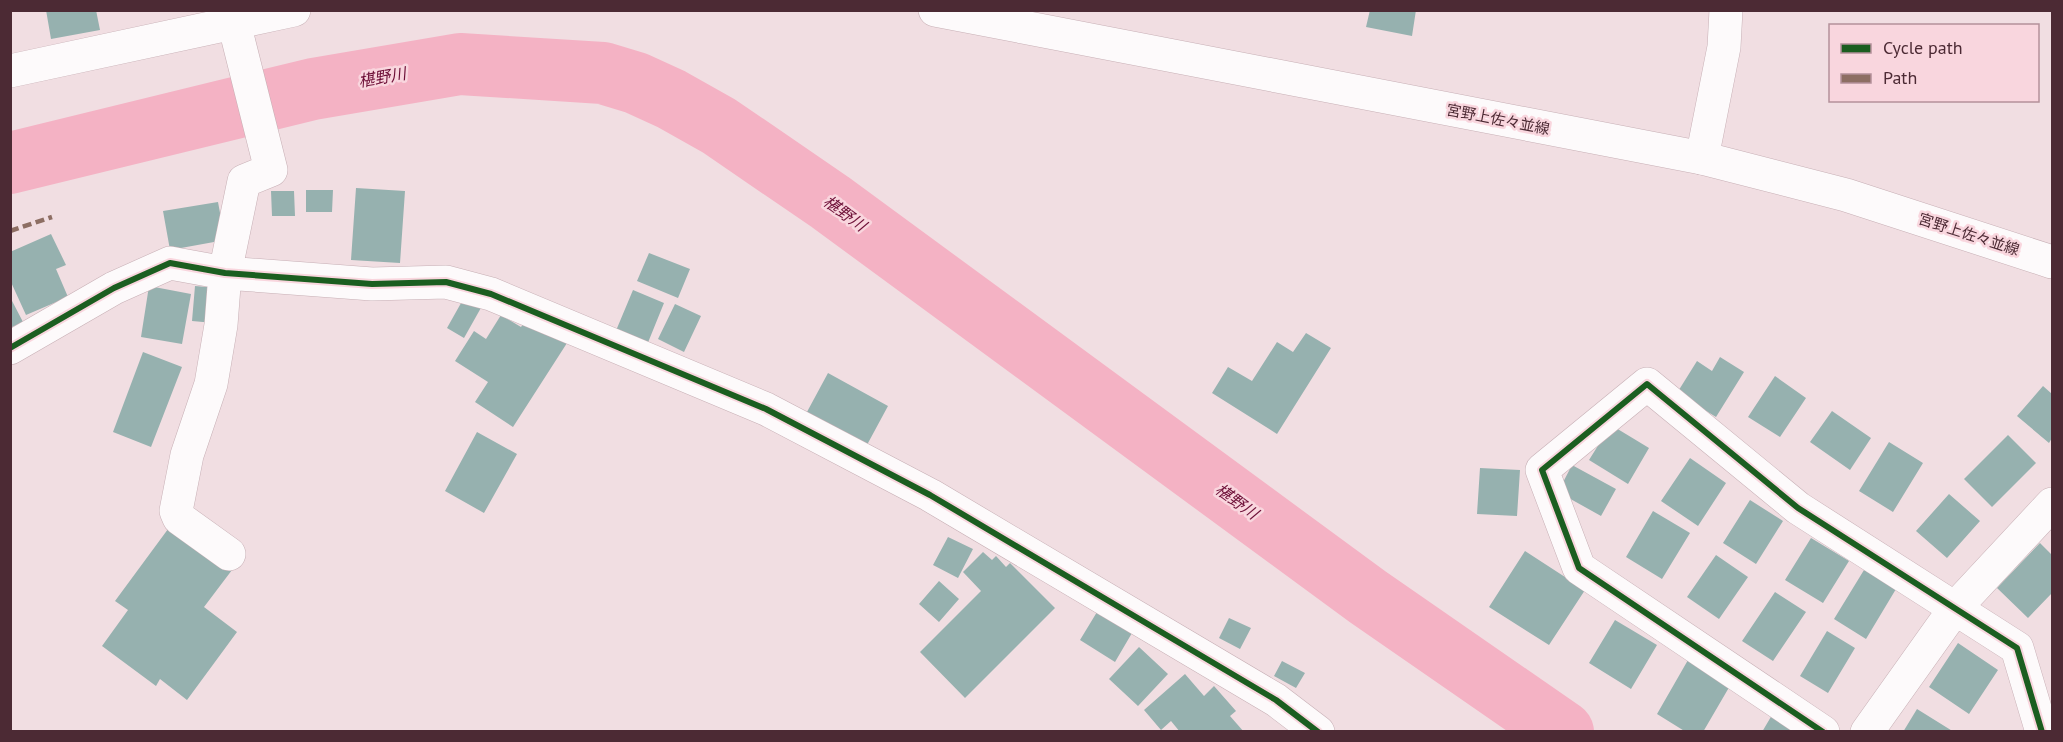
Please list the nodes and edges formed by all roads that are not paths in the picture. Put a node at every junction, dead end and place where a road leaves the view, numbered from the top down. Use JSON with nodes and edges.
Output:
{"nodes":[{"id":1,"x":294,"y":10,"type":"edge"},
{"id":2,"x":935,"y":10,"type":"edge"},
{"id":3,"x":1726,"y":10,"type":"edge"},
{"id":4,"x":969,"y":13,"type":"edge"},
{"id":5,"x":236,"y":26,"type":"junction"},
{"id":6,"x":10,"y":71,"type":"edge"},
{"id":7,"x":1702,"y":158,"type":"junction"},
{"id":8,"x":2052,"y":262,"type":"edge"},
{"id":9,"x":225,"y":273,"type":"junction"},
{"id":10,"x":10,"y":348,"type":"edge"},
{"id":11,"x":2052,"y":504,"type":"edge"},
{"id":12,"x":229,"y":554,"type":"dead end"},
{"id":13,"x":1956,"y":607,"type":"junction"},
{"id":14,"x":1318,"y":732,"type":"edge"},
{"id":15,"x":1823,"y":732,"type":"edge"},
{"id":16,"x":1867,"y":732,"type":"edge"},
{"id":17,"x":2042,"y":732,"type":"edge"}],
"edges":[{"from":1,"to":5,"type":"street"},
{"from":2,"to":4,"type":"street","name":"宮野上佐々並線"},
{"from":3,"to":7,"type":"street"},
{"from":4,"to":7,"type":"street","name":"宮野上佐々並線"},
{"from":5,"to":6,"type":"street"},
{"from":5,"to":9,"type":"street"},
{"from":7,"to":8,"type":"street","name":"宮野上佐々並線"},
{"from":9,"to":10,"type":"street"},
{"from":9,"to":12,"type":"street"},
{"from":9,"to":14,"type":"street"},
{"from":11,"to":13,"type":"street"},
{"from":13,"to":15,"type":"street"},
{"from":13,"to":16,"type":"street"},
{"from":13,"to":17,"type":"street"}]}
